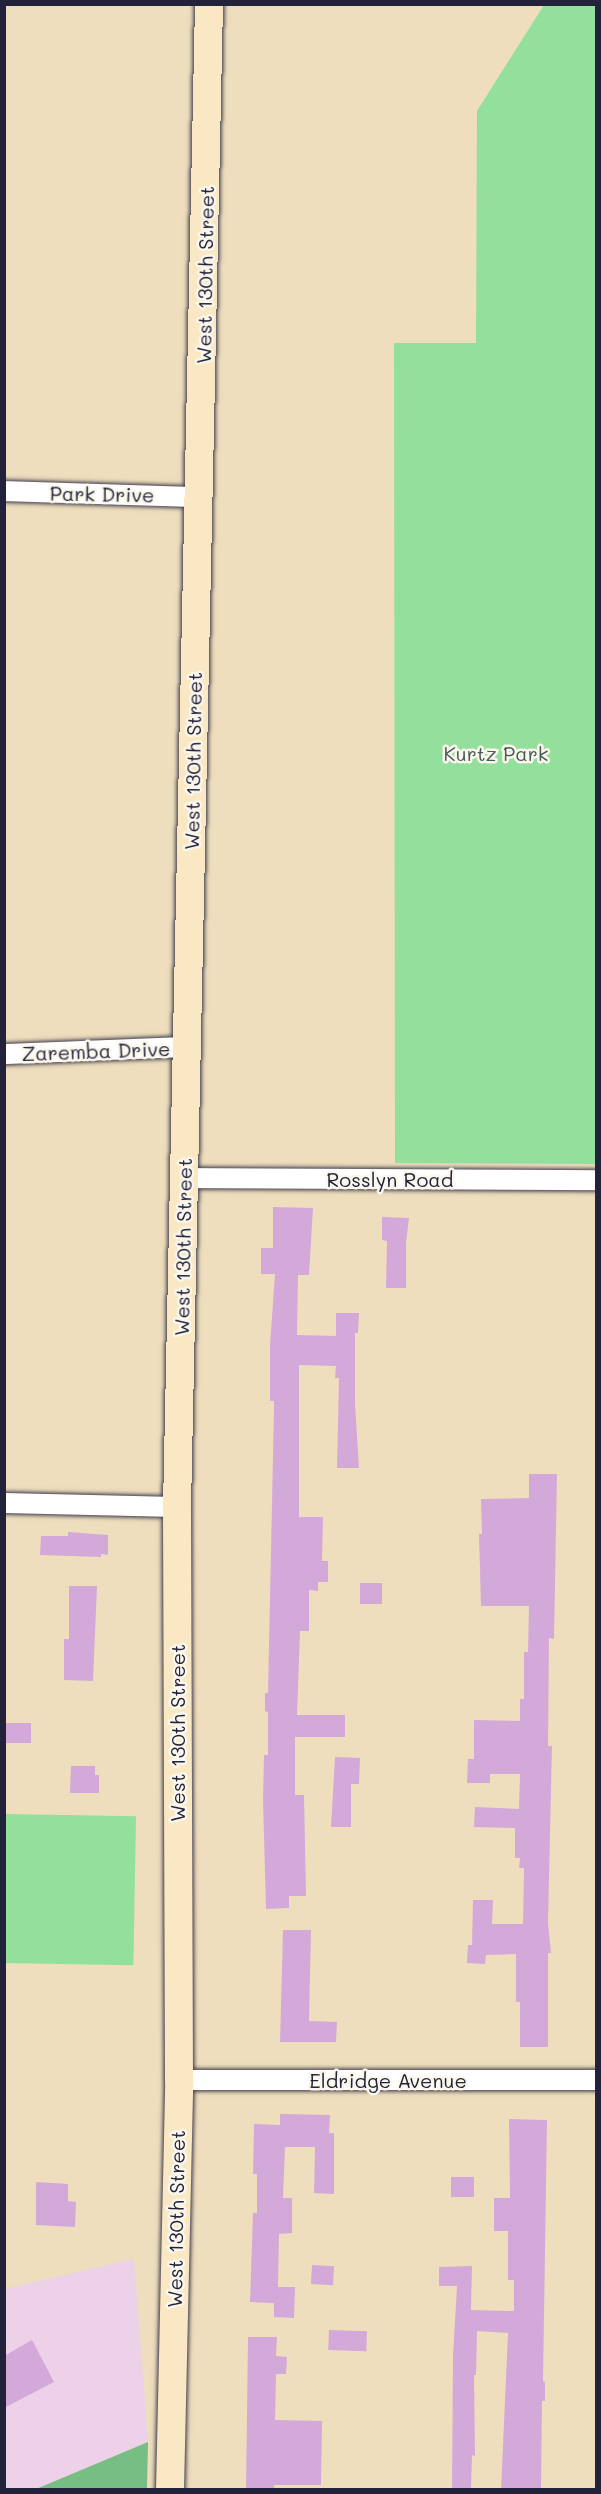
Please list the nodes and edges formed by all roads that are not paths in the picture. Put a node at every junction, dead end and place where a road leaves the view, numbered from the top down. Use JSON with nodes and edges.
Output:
{"nodes":[{"id":1,"x":209,"y":4,"type":"edge"},
{"id":2,"x":4,"y":491,"type":"edge"},
{"id":3,"x":199,"y":496,"type":"junction"},
{"id":4,"x":187,"y":1047,"type":"junction"},
{"id":5,"x":4,"y":1054,"type":"edge"},
{"id":6,"x":184,"y":1178,"type":"junction"},
{"id":7,"x":597,"y":1180,"type":"edge"},
{"id":8,"x":4,"y":1503,"type":"edge"},
{"id":9,"x":177,"y":1507,"type":"junction"},
{"id":10,"x":179,"y":2080,"type":"junction"},
{"id":11,"x":597,"y":2080,"type":"edge"},
{"id":12,"x":170,"y":2490,"type":"edge"}],
"edges":[{"from":1,"to":3,"type":"main road","name":"West 130th Street"},
{"from":2,"to":3,"type":"street","name":"Park Drive"},
{"from":3,"to":4,"type":"main road","name":"West 130th Street"},
{"from":4,"to":5,"type":"street","name":"Zaremba Drive"},
{"from":4,"to":6,"type":"main road","name":"West 130th Street"},
{"from":6,"to":7,"type":"street","name":"Rosslyn Road"},
{"from":6,"to":9,"type":"main road","name":"West 130th Street"},
{"from":8,"to":9,"type":"street"},
{"from":9,"to":10,"type":"main road","name":"West 130th Street"},
{"from":10,"to":11,"type":"street","name":"Eldridge Avenue"},
{"from":10,"to":12,"type":"main road","name":"West 130th Street"}]}
